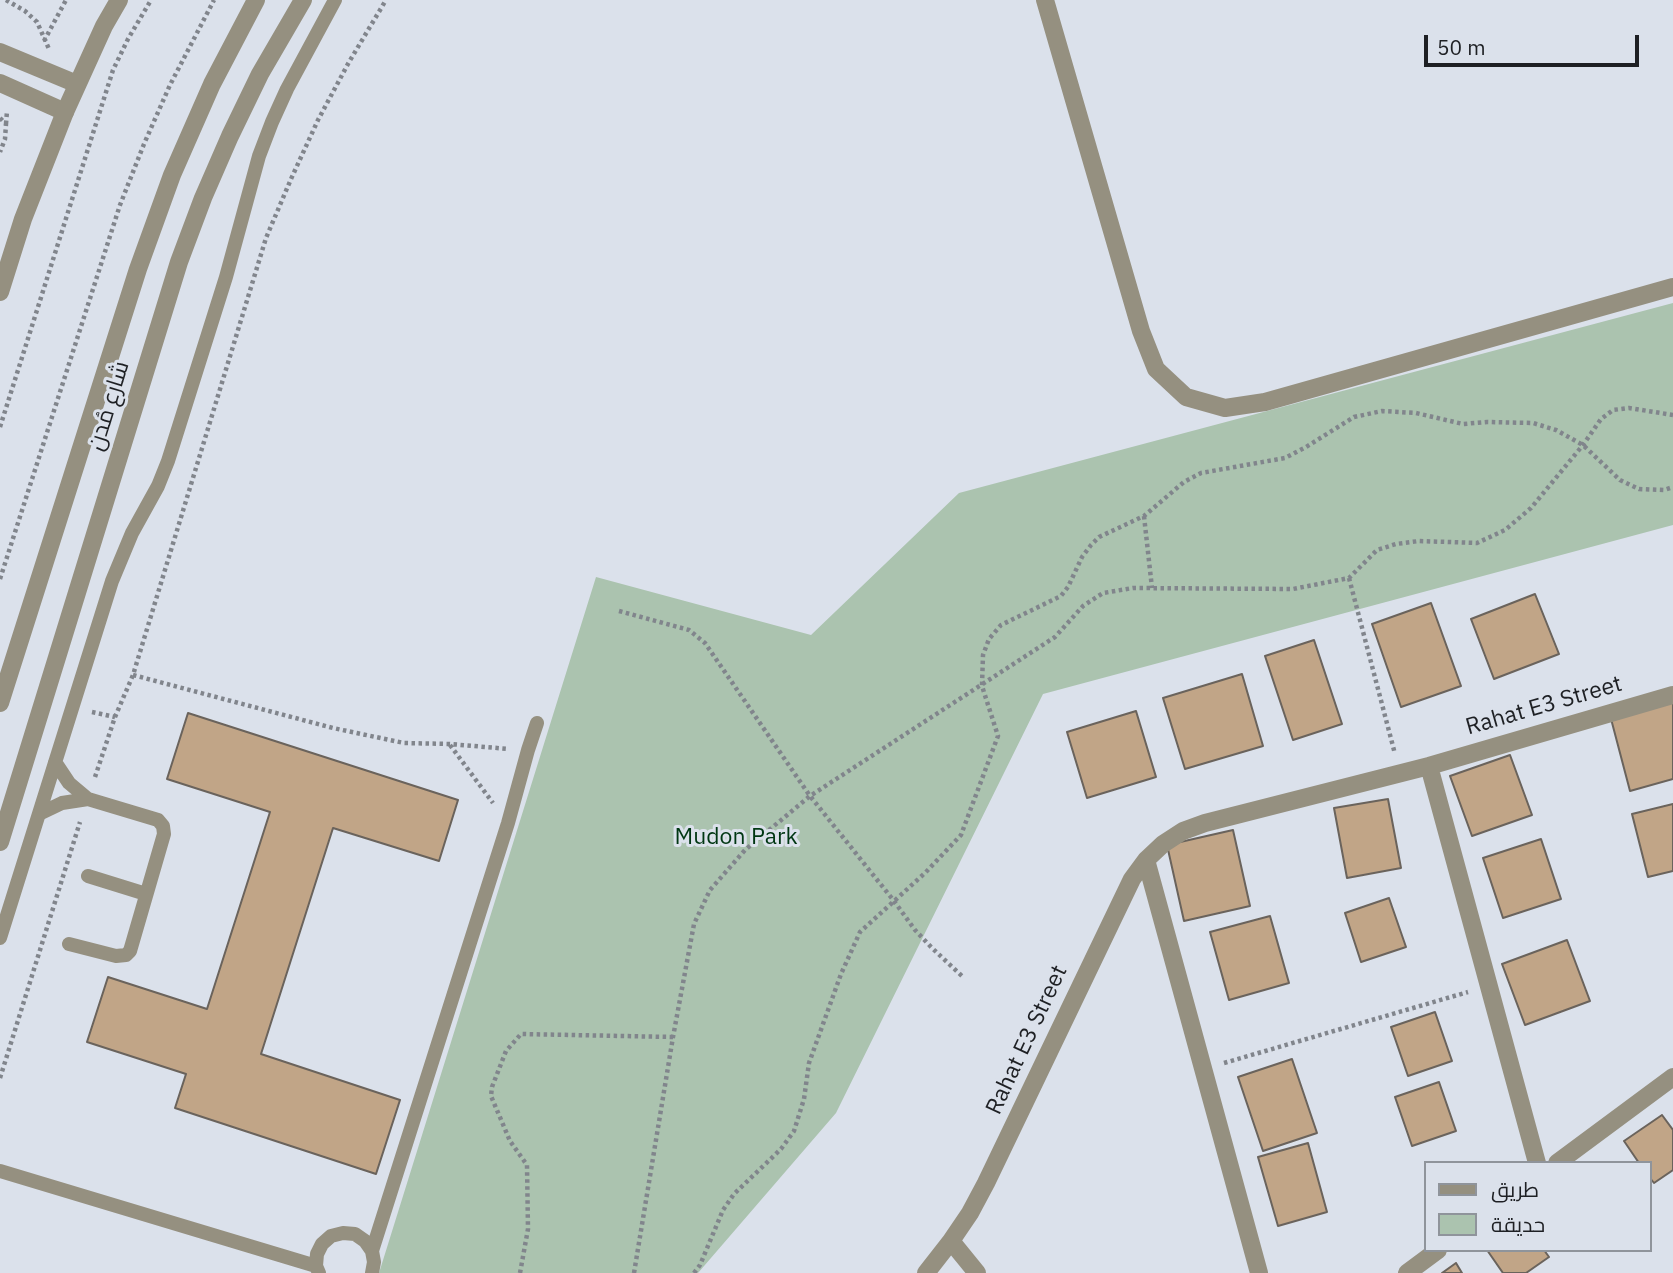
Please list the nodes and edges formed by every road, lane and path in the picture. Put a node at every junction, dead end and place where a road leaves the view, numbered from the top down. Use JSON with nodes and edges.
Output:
{"nodes":[{"id":1,"x":6,"y":0,"type":"edge"},
{"id":2,"x":119,"y":0,"type":"edge"},
{"id":3,"x":150,"y":0,"type":"edge"},
{"id":4,"x":214,"y":0,"type":"edge"},
{"id":5,"x":256,"y":0,"type":"edge"},
{"id":6,"x":303,"y":0,"type":"edge"},
{"id":7,"x":335,"y":0,"type":"edge"},
{"id":8,"x":386,"y":0,"type":"edge"},
{"id":9,"x":1045,"y":0,"type":"edge"},
{"id":10,"x":45,"y":40,"type":"dead end"},
{"id":11,"x":0,"y":52,"type":"edge"},
{"id":12,"x":0,"y":83,"type":"edge"},
{"id":13,"x":78,"y":84,"type":"junction"},
{"id":14,"x":65,"y":112,"type":"junction"},
{"id":15,"x":0,"y":118,"type":"edge"},
{"id":16,"x":3,"y":138,"type":"edge"},
{"id":17,"x":0,"y":152,"type":"edge"},
{"id":18,"x":1673,"y":287,"type":"edge"},
{"id":19,"x":0,"y":292,"type":"edge"},
{"id":20,"x":1673,"y":415,"type":"edge"},
{"id":21,"x":0,"y":427,"type":"edge"},
{"id":22,"x":1583,"y":445,"type":"junction"},
{"id":23,"x":1673,"y":487,"type":"edge"},
{"id":24,"x":1144,"y":516,"type":"junction"},
{"id":25,"x":0,"y":579,"type":"edge"},
{"id":26,"x":1349,"y":579,"type":"junction"},
{"id":27,"x":1152,"y":588,"type":"junction"},
{"id":28,"x":619,"y":611,"type":"dead end"},
{"id":29,"x":133,"y":675,"type":"junction"},
{"id":30,"x":982,"y":686,"type":"junction"},
{"id":31,"x":1673,"y":695,"type":"edge"},
{"id":32,"x":0,"y":703,"type":"edge"},
{"id":33,"x":537,"y":723,"type":"dead end"},
{"id":34,"x":450,"y":744,"type":"junction"},
{"id":35,"x":528,"y":750,"type":"junction"},
{"id":36,"x":55,"y":762,"type":"junction"},
{"id":37,"x":1429,"y":766,"type":"junction"},
{"id":38,"x":1400,"y":772,"type":"junction"},
{"id":39,"x":810,"y":796,"type":"junction"},
{"id":40,"x":88,"y":799,"type":"junction"},
{"id":41,"x":39,"y":814,"type":"junction"},
{"id":42,"x":508,"y":823,"type":"junction"},
{"id":43,"x":0,"y":842,"type":"edge"},
{"id":44,"x":1146,"y":860,"type":"junction"},
{"id":45,"x":88,"y":876,"type":"dead end"},
{"id":46,"x":146,"y":894,"type":"junction"},
{"id":47,"x":894,"y":901,"type":"junction"},
{"id":48,"x":0,"y":938,"type":"edge"},
{"id":49,"x":69,"y":944,"type":"dead end"},
{"id":50,"x":964,"y":977,"type":"dead end"},
{"id":51,"x":1489,"y":986,"type":"junction"},
{"id":52,"x":673,"y":1037,"type":"junction"},
{"id":53,"x":1203,"y":1069,"type":"junction"},
{"id":54,"x":1673,"y":1077,"type":"edge"},
{"id":55,"x":0,"y":1079,"type":"edge"},
{"id":56,"x":1536,"y":1161,"type":"edge"},
{"id":57,"x":1560,"y":1161,"type":"edge"},
{"id":58,"x":0,"y":1171,"type":"edge"},
{"id":59,"x":951,"y":1241,"type":"junction"},
{"id":60,"x":372,"y":1251,"type":"junction"},
{"id":61,"x":1435,"y":1252,"type":"edge"},
{"id":62,"x":318,"y":1270,"type":"edge"},
{"id":63,"x":372,"y":1273,"type":"edge"},
{"id":64,"x":520,"y":1273,"type":"edge"},
{"id":65,"x":634,"y":1273,"type":"edge"},
{"id":66,"x":694,"y":1273,"type":"edge"},
{"id":67,"x":926,"y":1273,"type":"edge"},
{"id":68,"x":977,"y":1273,"type":"edge"},
{"id":69,"x":1259,"y":1273,"type":"edge"},
{"id":70,"x":1407,"y":1273,"type":"edge"}],
"edges":[{"from":1,"to":10,"type":"path"},
{"from":2,"to":13,"type":"street"},
{"from":3,"to":21,"type":"path"},
{"from":4,"to":25,"type":"path"},
{"from":5,"to":32,"type":"street","name":"شارع مُدن"},
{"from":6,"to":43,"type":"street","name":"شارع مُدن"},
{"from":7,"to":36,"type":"lane"},
{"from":8,"to":29,"type":"path"},
{"from":9,"to":18,"type":"street"},
{"from":11,"to":13,"type":"street"},
{"from":12,"to":14,"type":"street"},
{"from":13,"to":14,"type":"street"},
{"from":14,"to":19,"type":"street"},
{"from":15,"to":16,"type":"path"},
{"from":16,"to":17,"type":"path"},
{"from":20,"to":22,"type":"path"},
{"from":22,"to":23,"type":"path"},
{"from":22,"to":24,"type":"path"},
{"from":22,"to":26,"type":"path"},
{"from":24,"to":27,"type":"path"},
{"from":24,"to":30,"type":"path"},
{"from":26,"to":27,"type":"path"},
{"from":26,"to":38,"type":"path"},
{"from":27,"to":30,"type":"path"},
{"from":28,"to":39,"type":"path"},
{"from":29,"to":34,"type":"path"},
{"from":29,"to":40,"type":"path"},
{"from":30,"to":39,"type":"path"},
{"from":30,"to":47,"type":"path"},
{"from":31,"to":37,"type":"street","name":"Rahat E3 Street"},
{"from":33,"to":35,"type":"lane"},
{"from":34,"to":35,"type":"path"},
{"from":34,"to":42,"type":"path"},
{"from":35,"to":42,"type":"lane"},
{"from":36,"to":40,"type":"lane"},
{"from":36,"to":41,"type":"lane"},
{"from":37,"to":38,"type":"street","name":"Rahat E3 Street"},
{"from":37,"to":51,"type":"street"},
{"from":38,"to":44,"type":"street","name":"Rahat E3 Street"},
{"from":39,"to":47,"type":"path"},
{"from":39,"to":52,"type":"path"},
{"from":40,"to":41,"type":"lane"},
{"from":40,"to":46,"type":"lane"},
{"from":40,"to":55,"type":"path"},
{"from":41,"to":48,"type":"lane"},
{"from":42,"to":60,"type":"lane"},
{"from":44,"to":53,"type":"street"},
{"from":44,"to":59,"type":"street","name":"Rahat E3 Street"},
{"from":45,"to":46,"type":"lane"},
{"from":46,"to":49,"type":"lane"},
{"from":47,"to":50,"type":"path"},
{"from":47,"to":66,"type":"path"},
{"from":51,"to":53,"type":"path"},
{"from":51,"to":56,"type":"street"},
{"from":52,"to":64,"type":"path"},
{"from":52,"to":65,"type":"path"},
{"from":53,"to":69,"type":"street"},
{"from":54,"to":57,"type":"street"},
{"from":58,"to":62,"type":"lane"},
{"from":59,"to":67,"type":"street","name":"Rahat E3 Street"},
{"from":59,"to":68,"type":"street"},
{"from":60,"to":62,"type":"lane"},
{"from":60,"to":63,"type":"lane"},
{"from":61,"to":70,"type":"street"}]}
